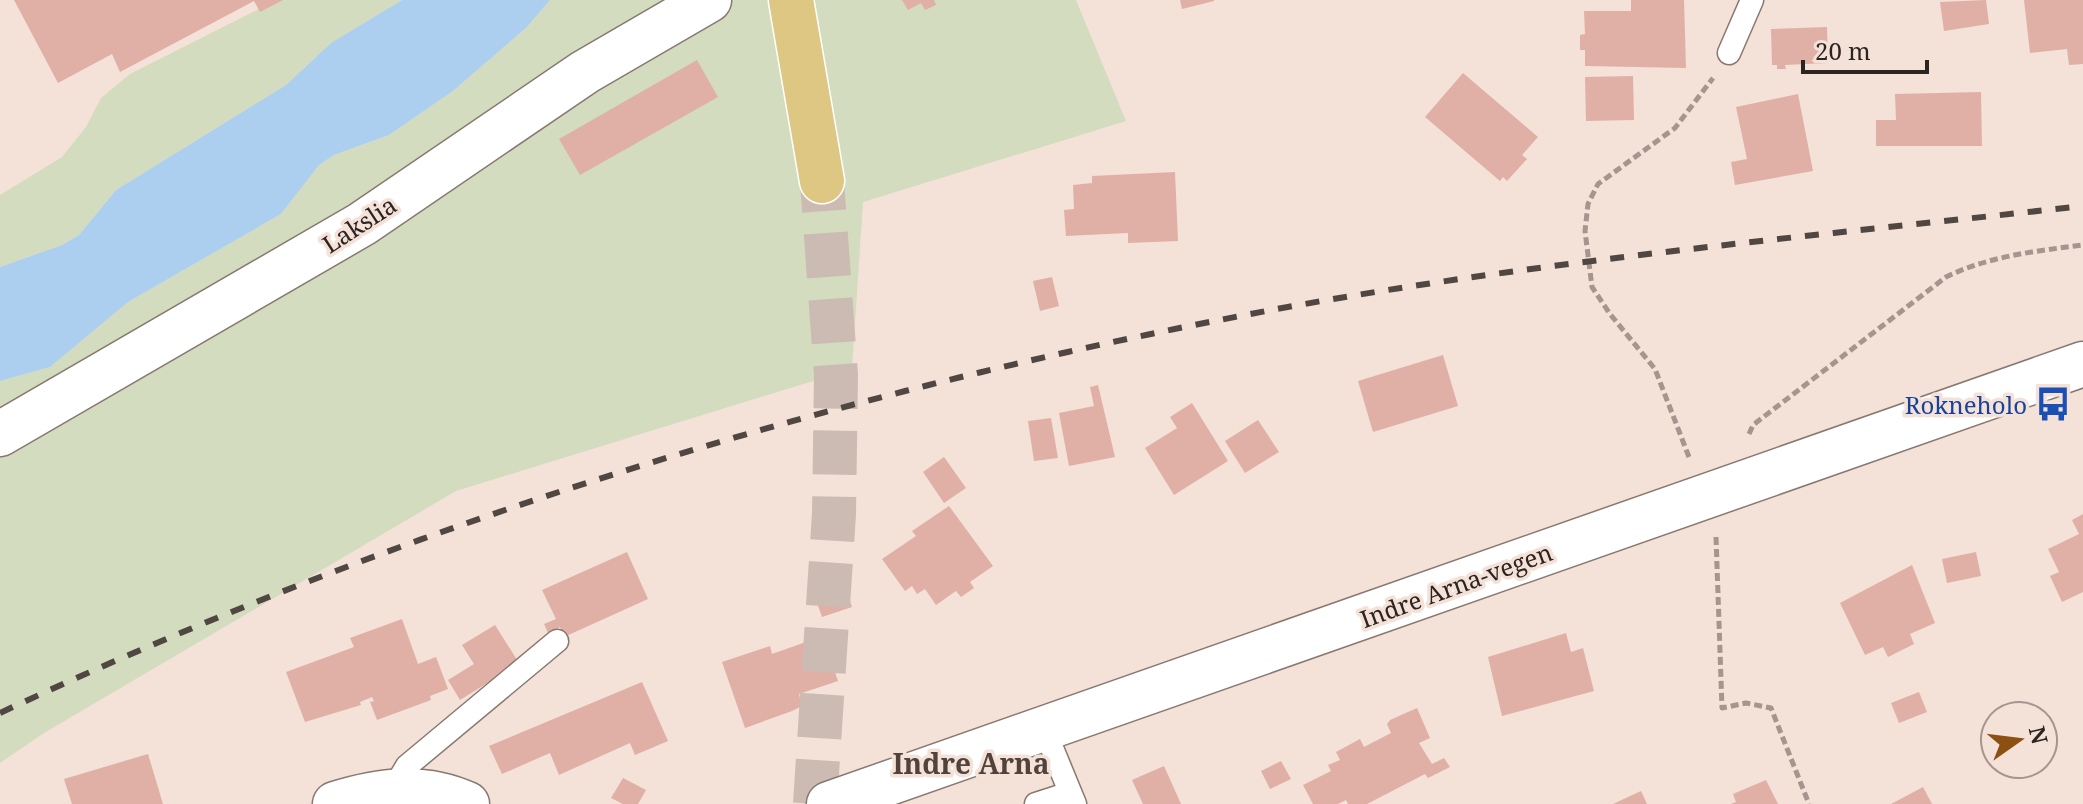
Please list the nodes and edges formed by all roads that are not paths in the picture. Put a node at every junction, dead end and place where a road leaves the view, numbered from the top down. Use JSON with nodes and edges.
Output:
{"nodes":[{"id":1,"x":709,"y":0,"type":"edge"},
{"id":2,"x":1752,"y":0,"type":"edge"},
{"id":3,"x":796,"y":20,"type":"edge"},
{"id":4,"x":1729,"y":53,"type":"road end"},
{"id":5,"x":822,"y":181,"type":"tunnel mouth"},
{"id":6,"x":2083,"y":364,"type":"edge"},
{"id":7,"x":0,"y":434,"type":"edge"},
{"id":8,"x":557,"y":641,"type":"dead end"},
{"id":9,"x":1045,"y":731,"type":"junction"},
{"id":10,"x":392,"y":791,"type":"junction"},
{"id":11,"x":1072,"y":798,"type":"edge"},
{"id":12,"x":335,"y":804,"type":"edge"},
{"id":13,"x":467,"y":804,"type":"edge"},
{"id":14,"x":829,"y":804,"type":"edge"},
{"id":15,"x":1036,"y":804,"type":"edge"}],
"edges":[{"from":1,"to":7,"type":"main road","name":"Lakslia"},
{"from":2,"to":4,"type":"lane"},
{"from":3,"to":5,"type":"highway"},
{"from":6,"to":9,"type":"main road","name":"Indre Arna-vegen"},
{"from":8,"to":10,"type":"lane"},
{"from":9,"to":11,"type":"lane"},
{"from":9,"to":14,"type":"main road","name":"Indre Arna-vegen"},
{"from":10,"to":12,"type":"main road"},
{"from":10,"to":13,"type":"main road"},
{"from":11,"to":15,"type":"lane"}]}
